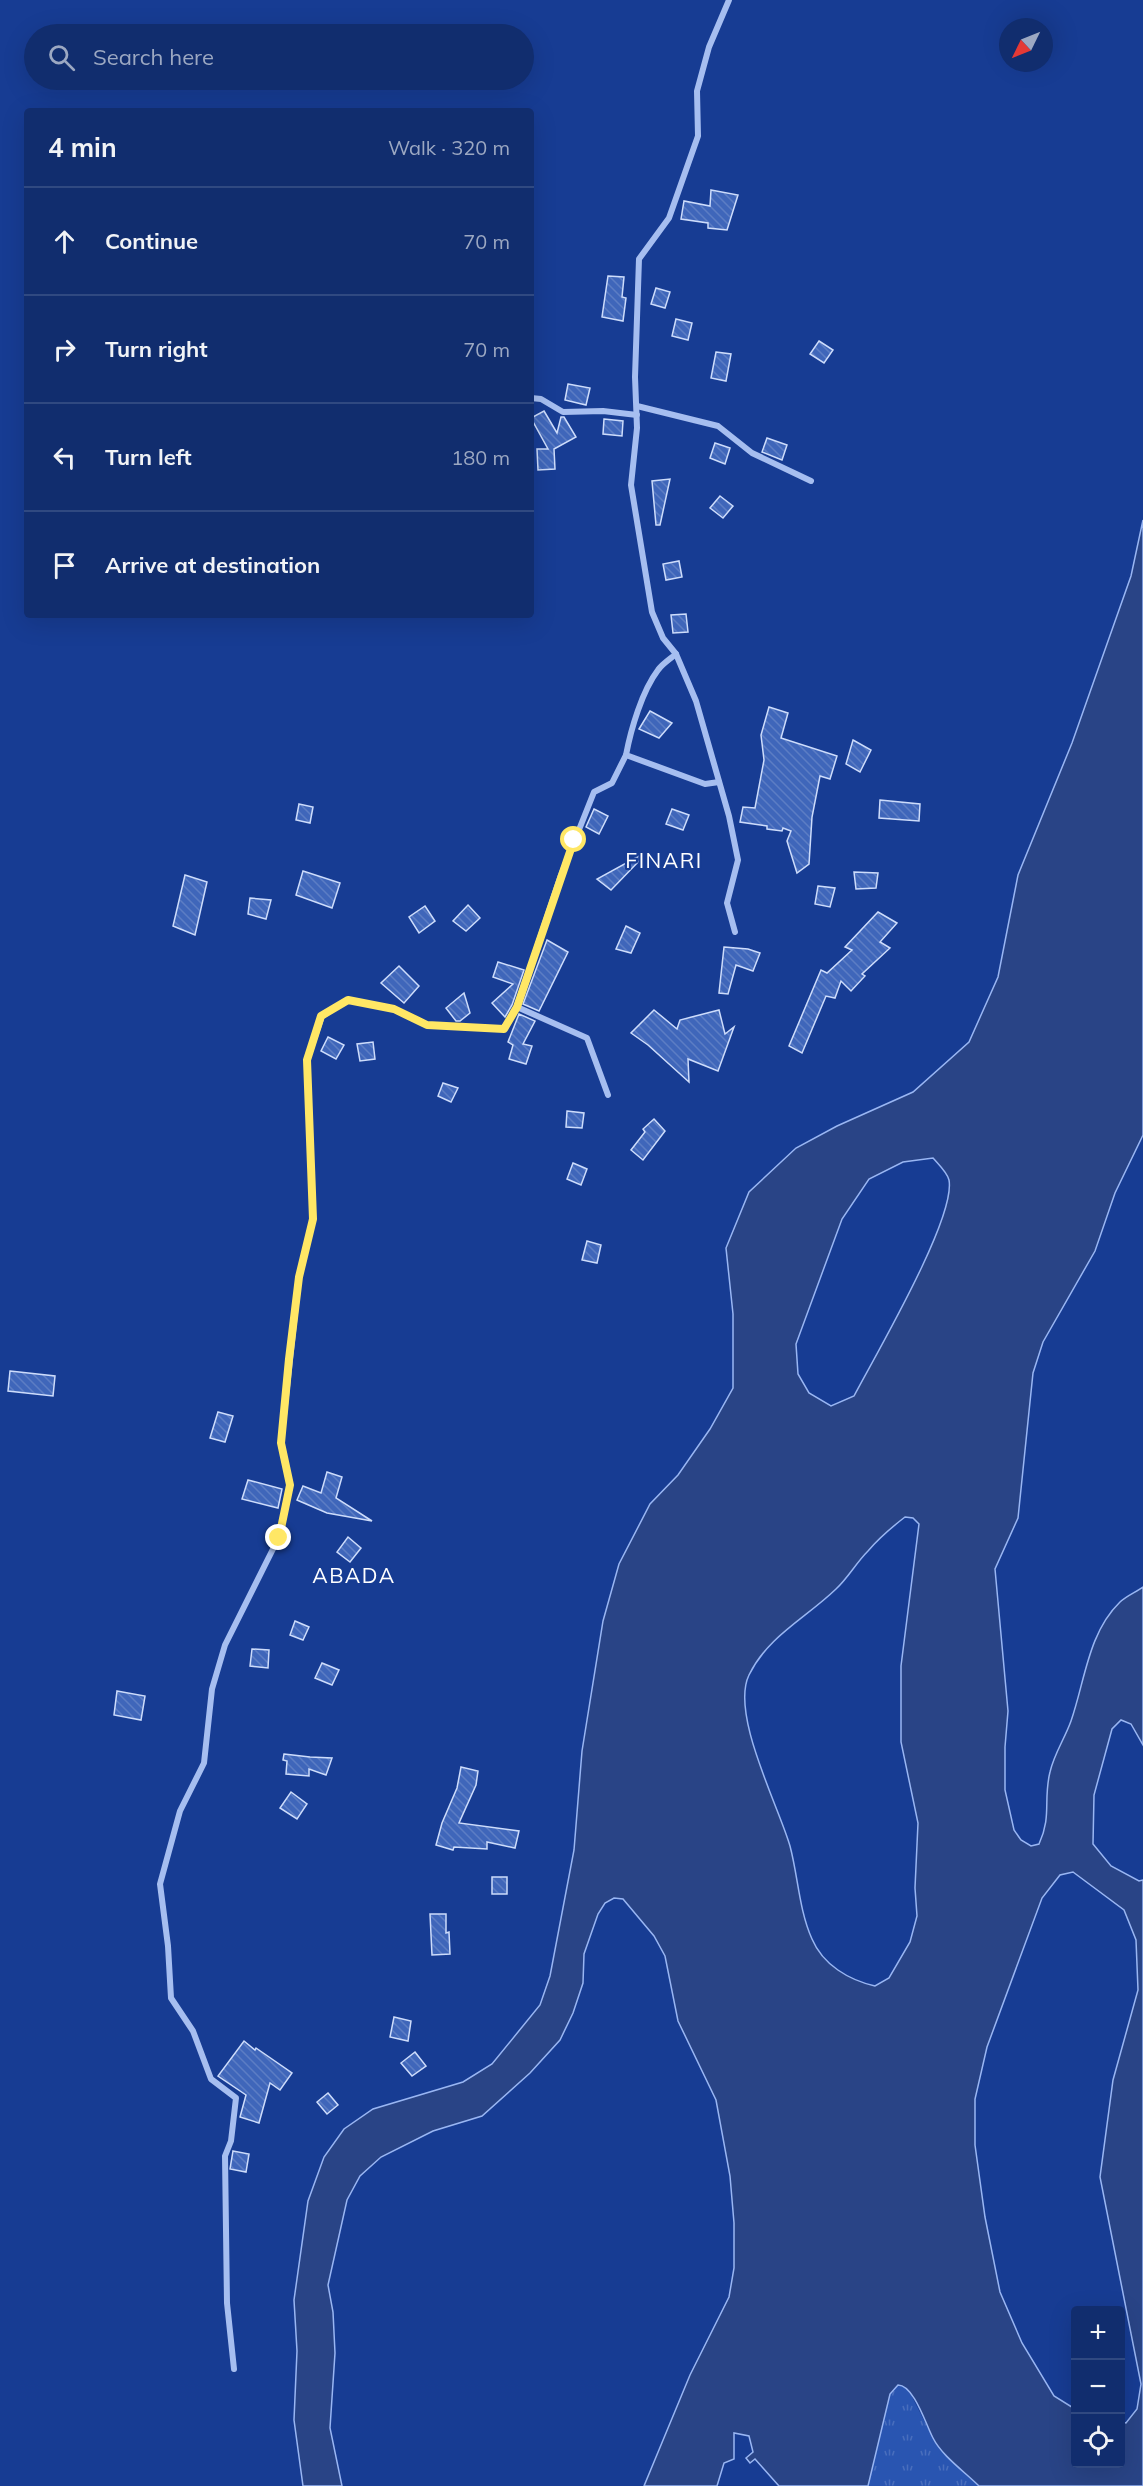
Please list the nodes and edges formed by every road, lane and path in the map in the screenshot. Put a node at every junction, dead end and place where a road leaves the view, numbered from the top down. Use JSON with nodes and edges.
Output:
{"nodes":[{"id":1,"x":729,"y":0,"type":"edge"},
{"id":2,"x":534,"y":398,"type":"edge"},
{"id":3,"x":637,"y":406,"type":"junction"},
{"id":4,"x":637,"y":415,"type":"junction"},
{"id":5,"x":812,"y":481,"type":"dead end"},
{"id":6,"x":676,"y":654,"type":"junction"},
{"id":7,"x":626,"y":755,"type":"junction"},
{"id":8,"x":719,"y":782,"type":"junction"},
{"id":9,"x":735,"y":932,"type":"dead end"},
{"id":10,"x":517,"y":1007,"type":"junction"},
{"id":11,"x":608,"y":1095,"type":"dead end"},
{"id":12,"x":234,"y":2369,"type":"dead end"}],
"edges":[{"from":1,"to":3,"type":"street"},
{"from":2,"to":4,"type":"street"},
{"from":3,"to":4,"type":"street"},
{"from":3,"to":5,"type":"street"},
{"from":4,"to":6,"type":"street"},
{"from":6,"to":7,"type":"street"},
{"from":6,"to":8,"type":"street"},
{"from":7,"to":8,"type":"street"},
{"from":7,"to":10,"type":"street"},
{"from":8,"to":9,"type":"street"},
{"from":10,"to":11,"type":"street"},
{"from":10,"to":12,"type":"street"}]}
